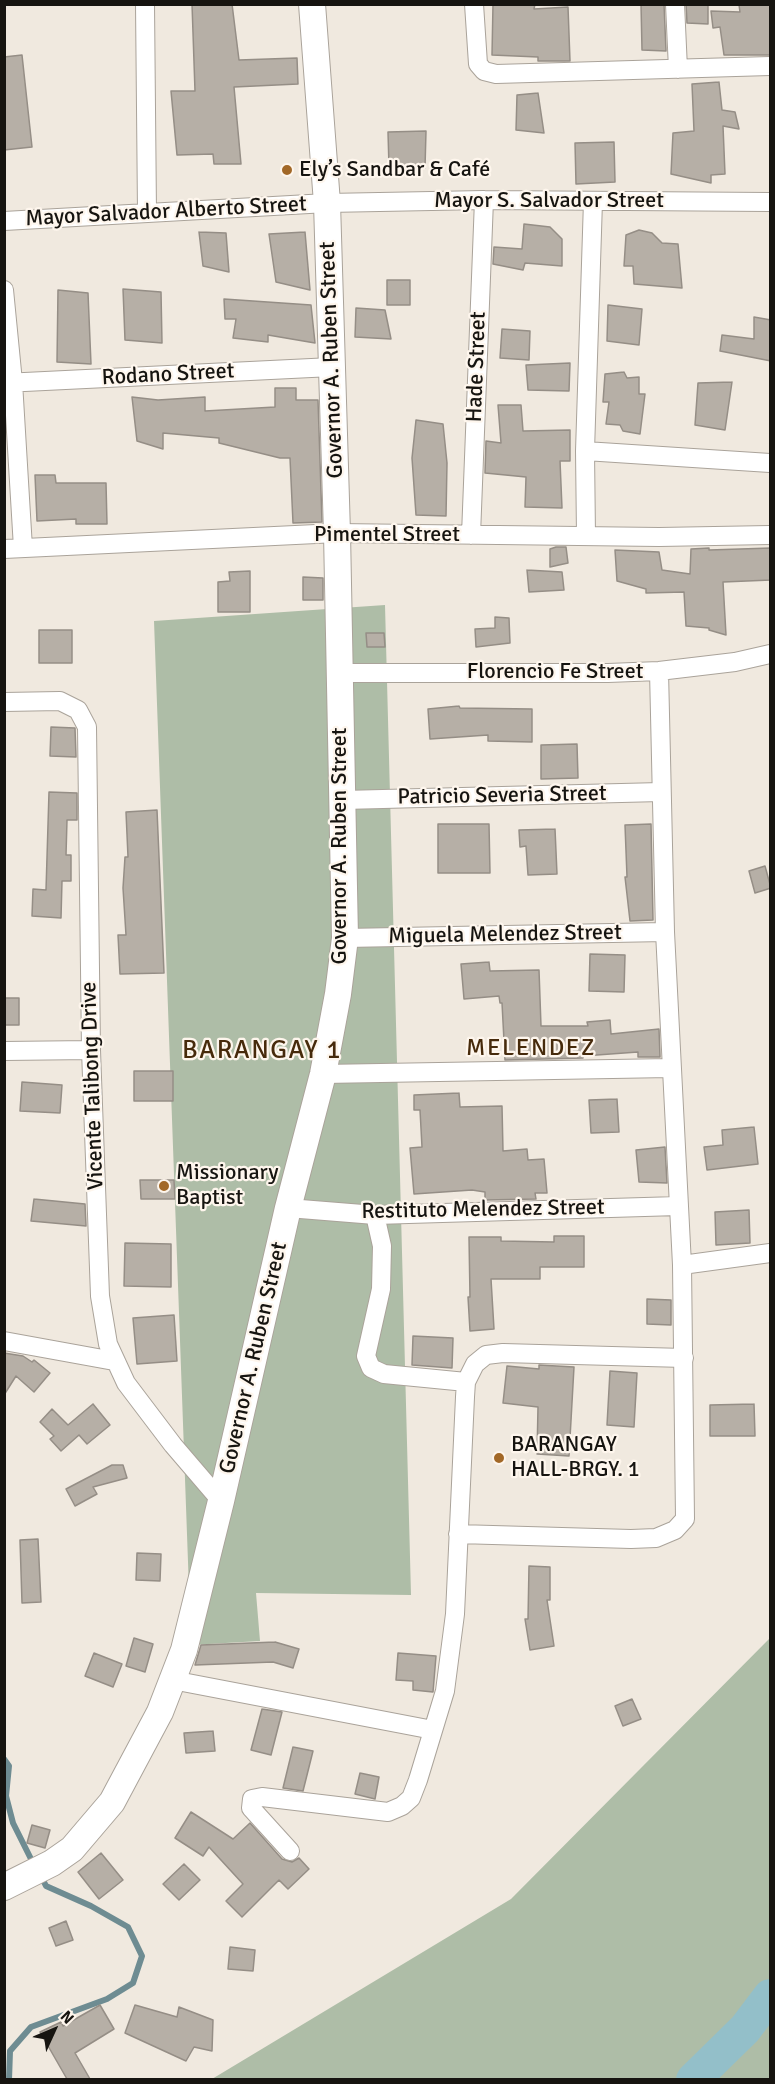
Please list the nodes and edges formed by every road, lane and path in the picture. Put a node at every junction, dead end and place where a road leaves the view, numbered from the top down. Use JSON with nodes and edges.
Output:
{"nodes":[{"id":1,"x":145,"y":4,"type":"edge"},
{"id":2,"x":312,"y":4,"type":"edge"},
{"id":3,"x":474,"y":4,"type":"edge"},
{"id":4,"x":675,"y":4,"type":"edge"},
{"id":5,"x":771,"y":66,"type":"edge"},
{"id":6,"x":678,"y":69,"type":"junction"},
{"id":7,"x":484,"y":200,"type":"junction"},
{"id":8,"x":593,"y":201,"type":"junction"},
{"id":9,"x":771,"y":202,"type":"edge"},
{"id":10,"x":327,"y":203,"type":"junction"},
{"id":11,"x":147,"y":213,"type":"junction"},
{"id":12,"x":4,"y":221,"type":"edge"},
{"id":13,"x":4,"y":290,"type":"edge"},
{"id":14,"x":332,"y":367,"type":"junction"},
{"id":15,"x":9,"y":382,"type":"edge"},
{"id":16,"x":585,"y":451,"type":"junction"},
{"id":17,"x":771,"y":463,"type":"edge"},
{"id":18,"x":337,"y":533,"type":"junction"},
{"id":19,"x":471,"y":535,"type":"junction"},
{"id":20,"x":771,"y":535,"type":"edge"},
{"id":21,"x":586,"y":536,"type":"junction"},
{"id":22,"x":23,"y":548,"type":"junction"},
{"id":23,"x":4,"y":549,"type":"edge"},
{"id":24,"x":771,"y":654,"type":"edge"},
{"id":25,"x":659,"y":671,"type":"junction"},
{"id":26,"x":339,"y":673,"type":"junction"},
{"id":27,"x":4,"y":702,"type":"edge"},
{"id":28,"x":661,"y":792,"type":"junction"},
{"id":29,"x":343,"y":800,"type":"junction"},
{"id":30,"x":665,"y":932,"type":"junction"},
{"id":31,"x":345,"y":938,"type":"junction"},
{"id":32,"x":91,"y":1050,"type":"junction"},
{"id":33,"x":4,"y":1051,"type":"edge"},
{"id":34,"x":670,"y":1068,"type":"junction"},
{"id":35,"x":323,"y":1074,"type":"junction"},
{"id":36,"x":678,"y":1206,"type":"junction"},
{"id":37,"x":288,"y":1208,"type":"junction"},
{"id":38,"x":375,"y":1215,"type":"junction"},
{"id":39,"x":771,"y":1253,"type":"edge"},
{"id":40,"x":682,"y":1265,"type":"junction"},
{"id":41,"x":4,"y":1341,"type":"edge"},
{"id":42,"x":684,"y":1358,"type":"junction"},
{"id":43,"x":114,"y":1361,"type":"junction"},
{"id":44,"x":466,"y":1382,"type":"junction"},
{"id":45,"x":221,"y":1501,"type":"junction"},
{"id":46,"x":458,"y":1534,"type":"junction"},
{"id":47,"x":172,"y":1680,"type":"junction"},
{"id":48,"x":433,"y":1730,"type":"junction"},
{"id":49,"x":290,"y":1851,"type":"dead end"},
{"id":50,"x":4,"y":1887,"type":"edge"}],
"edges":[{"from":1,"to":11,"type":"street"},
{"from":2,"to":10,"type":"main road","name":"Governor A. Ruben Street"},
{"from":3,"to":6,"type":"street"},
{"from":4,"to":6,"type":"street"},
{"from":5,"to":6,"type":"street"},
{"from":7,"to":8,"type":"street","name":"Mayor S. Salvador Street"},
{"from":7,"to":10,"type":"street","name":"Mayor S. Salvador Street"},
{"from":7,"to":19,"type":"street","name":"Hade Street"},
{"from":8,"to":9,"type":"street","name":"Mayor S. Salvador Street"},
{"from":8,"to":16,"type":"street"},
{"from":10,"to":11,"type":"street","name":"Mayor Salvador Alberto Street"},
{"from":10,"to":14,"type":"main road","name":"Governor A. Ruben Street"},
{"from":11,"to":12,"type":"street","name":"Mayor Salvador Alberto Street"},
{"from":13,"to":15,"type":"street"},
{"from":14,"to":15,"type":"street","name":"Rodano Street"},
{"from":14,"to":18,"type":"main road","name":"Governor A. Ruben Street"},
{"from":15,"to":22,"type":"street"},
{"from":16,"to":17,"type":"street"},
{"from":16,"to":21,"type":"street"},
{"from":18,"to":19,"type":"street","name":"Pimentel Street"},
{"from":18,"to":22,"type":"street","name":"Pimentel Street"},
{"from":18,"to":26,"type":"main road","name":"Governor A. Ruben Street"},
{"from":19,"to":21,"type":"street","name":"Pimentel Street"},
{"from":20,"to":21,"type":"street","name":"Pimentel Street"},
{"from":22,"to":23,"type":"street","name":"Pimentel Street"},
{"from":24,"to":25,"type":"street","name":"Florencio Fe Street"},
{"from":25,"to":26,"type":"street","name":"Florencio Fe Street"},
{"from":25,"to":28,"type":"street"},
{"from":26,"to":29,"type":"main road","name":"Governor A. Ruben Street"},
{"from":27,"to":32,"type":"street","name":"Vicente Talibong Drive"},
{"from":28,"to":29,"type":"street","name":"Patricio Severia Street"},
{"from":28,"to":30,"type":"street"},
{"from":29,"to":31,"type":"main road","name":"Governor A. Ruben Street"},
{"from":30,"to":31,"type":"street","name":"Miguela Melendez Street"},
{"from":30,"to":34,"type":"street"},
{"from":31,"to":35,"type":"main road","name":"Governor A. Ruben Street"},
{"from":32,"to":33,"type":"street"},
{"from":32,"to":43,"type":"street","name":"Vicente Talibong Drive"},
{"from":34,"to":35,"type":"street"},
{"from":34,"to":36,"type":"street"},
{"from":35,"to":37,"type":"main road","name":"Governor A. Ruben Street"},
{"from":36,"to":38,"type":"street","name":"Restituto Melendez Street"},
{"from":36,"to":40,"type":"street"},
{"from":37,"to":38,"type":"street","name":"Restituto Melendez Street"},
{"from":37,"to":45,"type":"main road","name":"Governor A. Ruben Street"},
{"from":38,"to":44,"type":"street"},
{"from":39,"to":40,"type":"street"},
{"from":40,"to":42,"type":"street"},
{"from":41,"to":43,"type":"street"},
{"from":42,"to":44,"type":"street"},
{"from":42,"to":46,"type":"street"},
{"from":43,"to":45,"type":"street","name":"Vicente Talibong Drive"},
{"from":44,"to":46,"type":"street"},
{"from":45,"to":47,"type":"main road","name":"Governor A. Ruben Street"},
{"from":46,"to":48,"type":"street"},
{"from":47,"to":48,"type":"street"},
{"from":47,"to":50,"type":"main road","name":"Governor A. Ruben Street"},
{"from":48,"to":49,"type":"street"}]}
